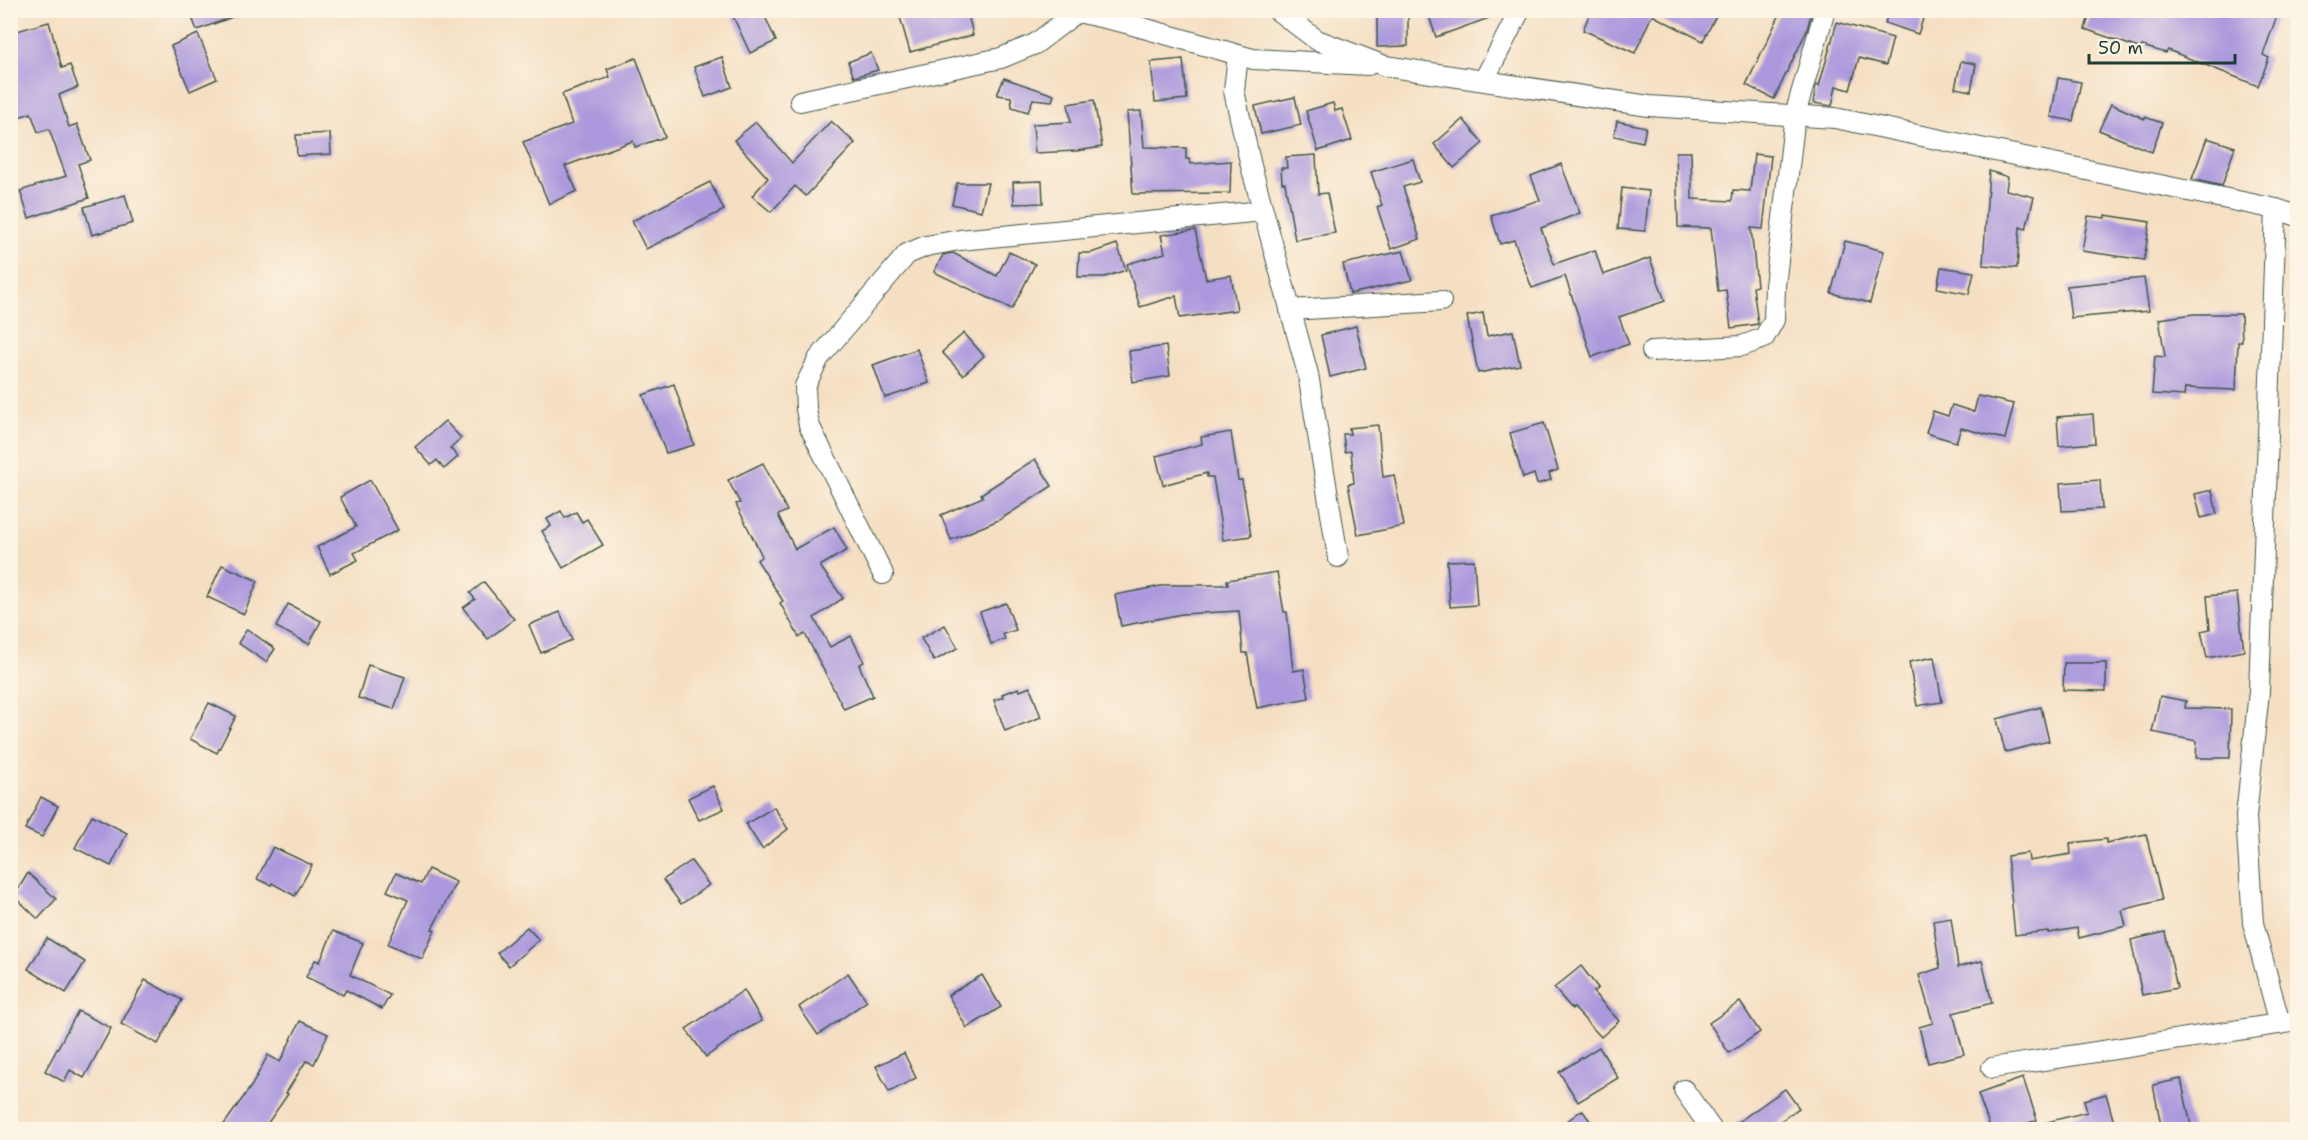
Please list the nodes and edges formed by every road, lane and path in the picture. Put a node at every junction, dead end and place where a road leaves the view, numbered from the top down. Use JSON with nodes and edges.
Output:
{"nodes":[{"id":1,"x":1277,"y":10,"type":"edge"},
{"id":2,"x":1825,"y":10,"type":"edge"},
{"id":3,"x":1073,"y":11,"type":"edge"},
{"id":4,"x":1513,"y":16,"type":"edge"},
{"id":5,"x":1238,"y":55,"type":"junction"},
{"id":6,"x":1385,"y":66,"type":"junction"},
{"id":7,"x":1484,"y":80,"type":"junction"},
{"id":8,"x":800,"y":101,"type":"dead end"},
{"id":9,"x":1795,"y":115,"type":"junction"},
{"id":10,"x":2276,"y":209,"type":"junction"},
{"id":11,"x":1263,"y":211,"type":"junction"},
{"id":12,"x":2298,"y":216,"type":"edge"},
{"id":13,"x":1441,"y":301,"type":"dead end"},
{"id":14,"x":1290,"y":310,"type":"junction"},
{"id":15,"x":1652,"y":351,"type":"dead end"},
{"id":16,"x":1338,"y":557,"type":"dead end"},
{"id":17,"x":883,"y":574,"type":"dead end"},
{"id":18,"x":2289,"y":1023,"type":"edge"},
{"id":19,"x":1992,"y":1068,"type":"dead end"},
{"id":20,"x":1684,"y":1090,"type":"dead end"},
{"id":21,"x":1712,"y":1130,"type":"edge"}],
"edges":[{"from":1,"to":6,"type":"street"},
{"from":2,"to":9,"type":"street"},
{"from":3,"to":5,"type":"street"},
{"from":3,"to":8,"type":"street"},
{"from":4,"to":7,"type":"street"},
{"from":5,"to":6,"type":"street"},
{"from":5,"to":11,"type":"street"},
{"from":6,"to":7,"type":"street"},
{"from":7,"to":9,"type":"street"},
{"from":9,"to":10,"type":"street"},
{"from":9,"to":15,"type":"street"},
{"from":10,"to":12,"type":"street"},
{"from":10,"to":18,"type":"street"},
{"from":11,"to":14,"type":"street"},
{"from":11,"to":17,"type":"street"},
{"from":13,"to":14,"type":"street"},
{"from":14,"to":16,"type":"street"},
{"from":18,"to":19,"type":"street"},
{"from":20,"to":21,"type":"street"}]}
